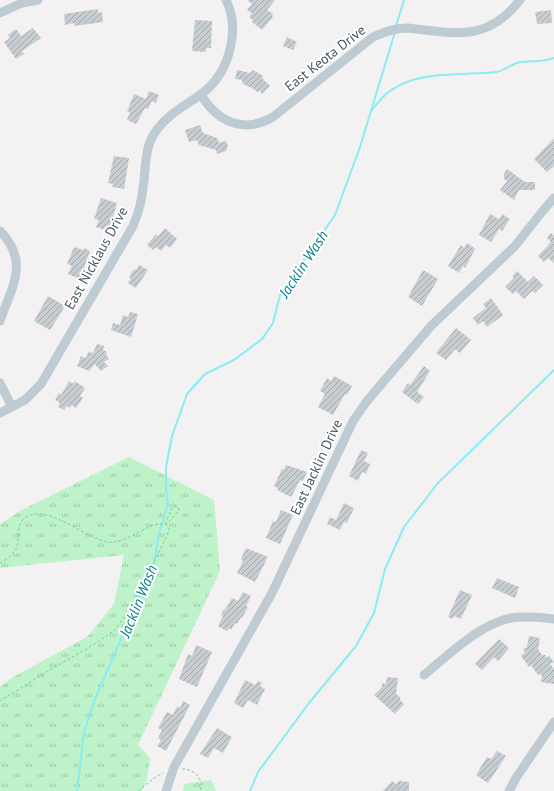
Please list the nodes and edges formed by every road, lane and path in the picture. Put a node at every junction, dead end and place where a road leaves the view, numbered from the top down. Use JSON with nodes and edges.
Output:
{"nodes":[{"id":1,"x":38,"y":0,"type":"edge"},
{"id":2,"x":226,"y":0,"type":"edge"},
{"id":3,"x":520,"y":0,"type":"edge"},
{"id":4,"x":0,"y":13,"type":"edge"},
{"id":5,"x":201,"y":95,"type":"junction"},
{"id":6,"x":554,"y":198,"type":"edge"},
{"id":7,"x":0,"y":231,"type":"edge"},
{"id":8,"x":0,"y":321,"type":"edge"},
{"id":9,"x":0,"y":383,"type":"edge"},
{"id":10,"x":12,"y":407,"type":"junction"},
{"id":11,"x":0,"y":413,"type":"edge"},
{"id":12,"x":166,"y":524,"type":"junction"},
{"id":13,"x":0,"y":563,"type":"edge"},
{"id":14,"x":554,"y":619,"type":"edge"},
{"id":15,"x":424,"y":675,"type":"dead end"},
{"id":16,"x":0,"y":700,"type":"edge"},
{"id":17,"x":554,"y":722,"type":"edge"},
{"id":18,"x":166,"y":791,"type":"edge"},
{"id":19,"x":509,"y":791,"type":"edge"}],
"edges":[{"from":1,"to":4,"type":"street"},
{"from":2,"to":5,"type":"street","name":"East Nicklaus Drive"},
{"from":3,"to":5,"type":"street","name":"East Keota Drive"},
{"from":5,"to":10,"type":"street","name":"East Nicklaus Drive"},
{"from":6,"to":18,"type":"street","name":"East Jacklin Drive"},
{"from":7,"to":8,"type":"street"},
{"from":9,"to":10,"type":"street"},
{"from":10,"to":11,"type":"street","name":"East Nicklaus Drive"},
{"from":12,"to":12,"type":"path"},
{"from":12,"to":13,"type":"path"},
{"from":12,"to":16,"type":"path"},
{"from":14,"to":15,"type":"street"},
{"from":17,"to":19,"type":"street"}]}
